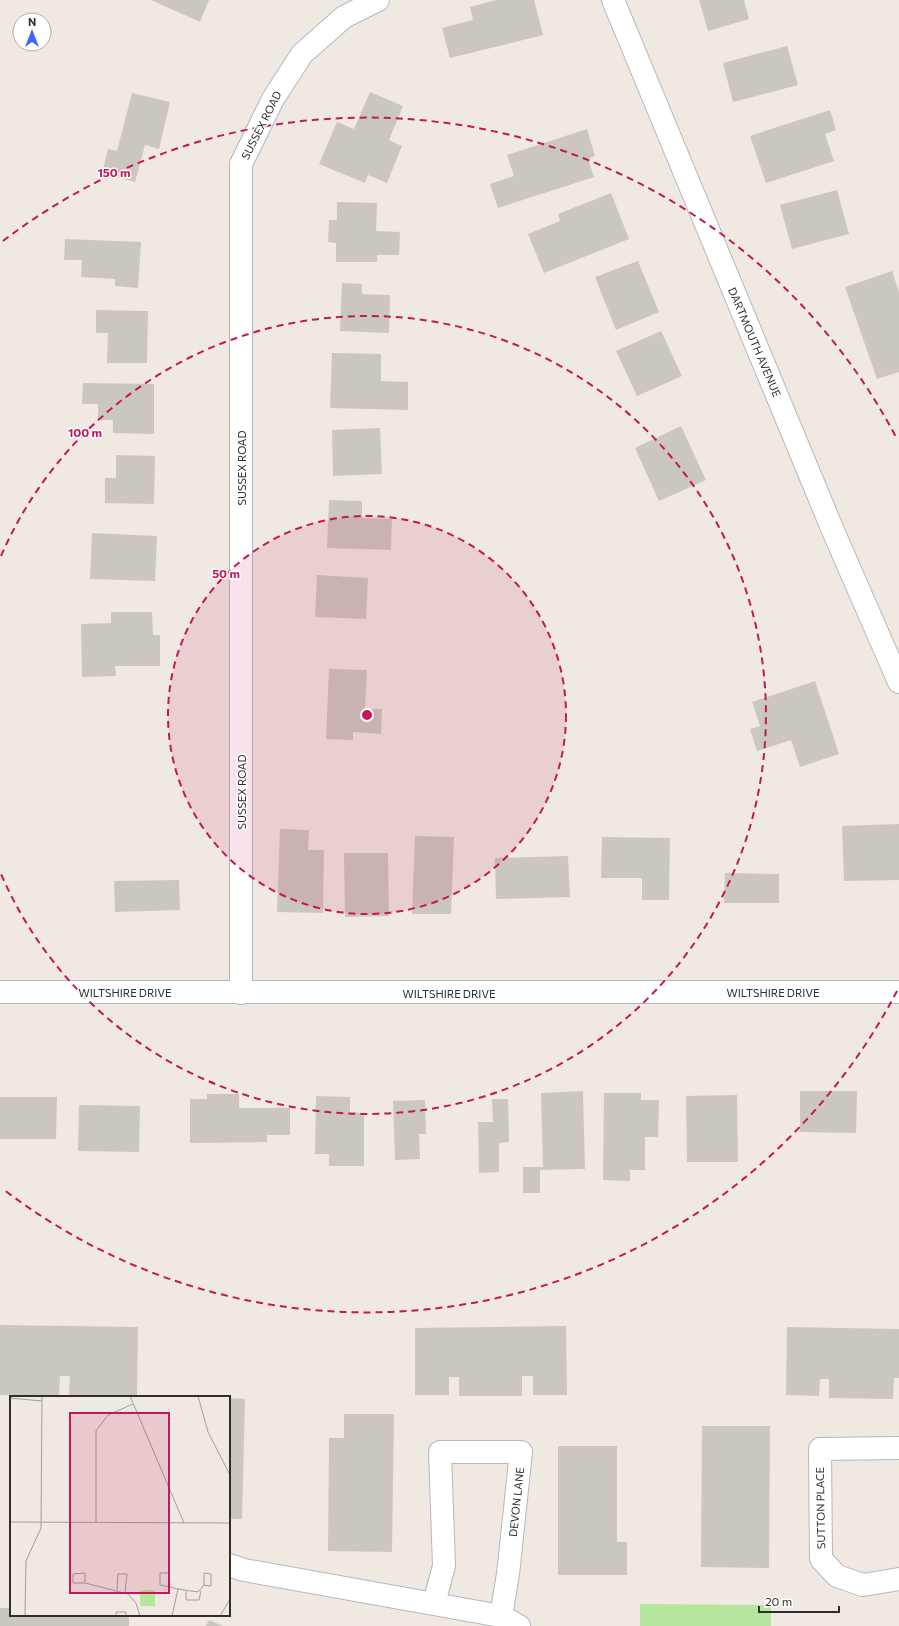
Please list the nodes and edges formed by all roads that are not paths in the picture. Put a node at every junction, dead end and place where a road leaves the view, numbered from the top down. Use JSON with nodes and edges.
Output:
{"nodes":[{"id":1,"x":378,"y":0,"type":"edge"},
{"id":2,"x":613,"y":0,"type":"edge"},
{"id":3,"x":899,"y":682,"type":"edge"},
{"id":4,"x":0,"y":992,"type":"edge"},
{"id":5,"x":899,"y":992,"type":"edge"},
{"id":6,"x":241,"y":993,"type":"junction"},
{"id":7,"x":899,"y":1448,"type":"edge"},
{"id":8,"x":230,"y":1566,"type":"edge"},
{"id":9,"x":899,"y":1579,"type":"edge"},
{"id":10,"x":434,"y":1603,"type":"junction"},
{"id":11,"x":510,"y":1621,"type":"edge"}],
"edges":[{"from":1,"to":6,"type":"street","name":"SUSSEX ROAD"},
{"from":2,"to":3,"type":"street","name":"DARTMOUTH AVENUE"},
{"from":4,"to":6,"type":"street","name":"WILTSHIRE DRIVE"},
{"from":5,"to":6,"type":"street","name":"WILTSHIRE DRIVE"},
{"from":7,"to":9,"type":"street","name":"SUTTON PLACE"},
{"from":8,"to":10,"type":"street","name":"DEVON LANE"},
{"from":10,"to":11,"type":"street","name":"DEVON LANE"},
{"from":10,"to":11,"type":"street","name":"DEVON LANE"}]}
